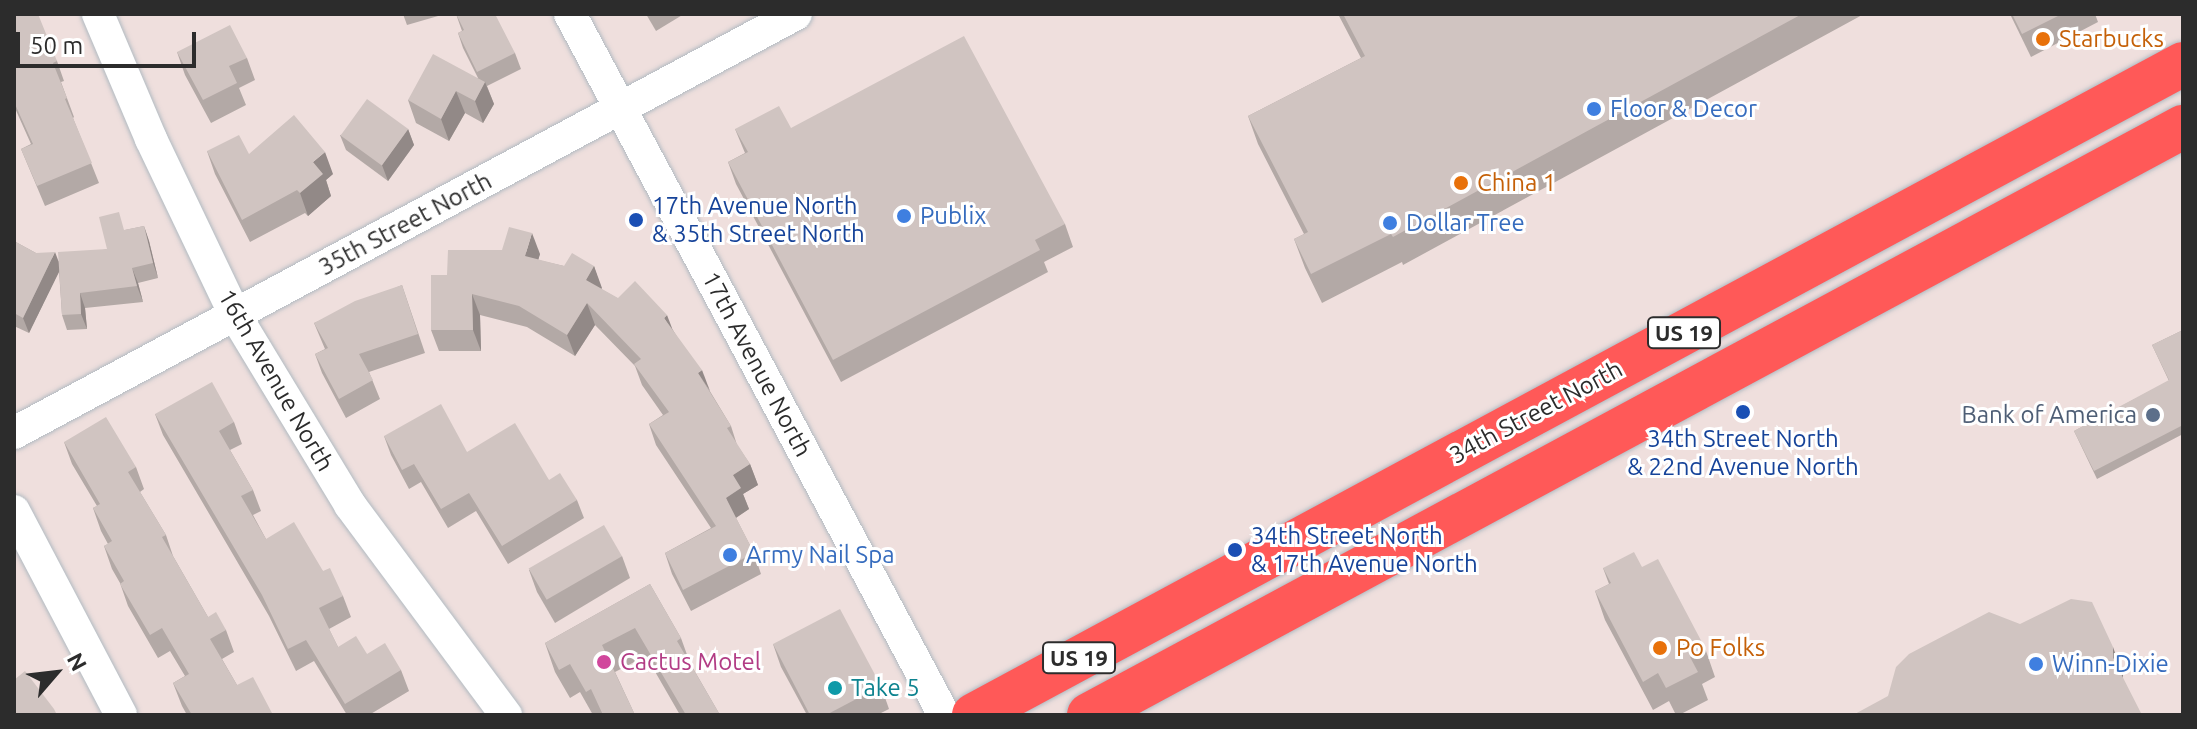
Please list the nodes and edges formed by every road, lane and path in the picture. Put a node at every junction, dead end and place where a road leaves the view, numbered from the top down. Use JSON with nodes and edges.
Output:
{"nodes":[{"id":1,"x":98,"y":14,"type":"edge"},
{"id":2,"x":570,"y":14,"type":"edge"},
{"id":3,"x":796,"y":14,"type":"edge"},
{"id":4,"x":2183,"y":64,"type":"edge"},
{"id":5,"x":621,"y":110,"type":"junction"},
{"id":6,"x":2183,"y":127,"type":"edge"},
{"id":7,"x":1746,"y":299,"type":"junction"},
{"id":8,"x":235,"y":315,"type":"junction"},
{"id":9,"x":1761,"y":354,"type":"junction"},
{"id":10,"x":14,"y":433,"type":"edge"},
{"id":11,"x":14,"y":511,"type":"edge"},
{"id":12,"x":121,"y":715,"type":"edge"},
{"id":13,"x":506,"y":715,"type":"edge"},
{"id":14,"x":944,"y":715,"type":"edge"},
{"id":15,"x":974,"y":715,"type":"edge"},
{"id":16,"x":1089,"y":715,"type":"edge"}],
"edges":[{"from":1,"to":8,"type":"street","name":"16th Avenue North"},
{"from":2,"to":5,"type":"street","name":"17th Avenue North"},
{"from":3,"to":5,"type":"street","name":"35th Street North"},
{"from":4,"to":7,"type":"highway","name":"34th Street North","number":"US 19"},
{"from":5,"to":8,"type":"street","name":"35th Street North"},
{"from":5,"to":14,"type":"street","name":"17th Avenue North"},
{"from":6,"to":9,"type":"highway","number":"US 19"},
{"from":7,"to":9,"type":"highway"},
{"from":7,"to":15,"type":"highway","name":"34th Street North","number":"US 19"},
{"from":8,"to":10,"type":"street","name":"35th Street North"},
{"from":8,"to":13,"type":"street","name":"16th Avenue North"},
{"from":9,"to":16,"type":"highway","number":"US 19"},
{"from":11,"to":12,"type":"street"}]}
